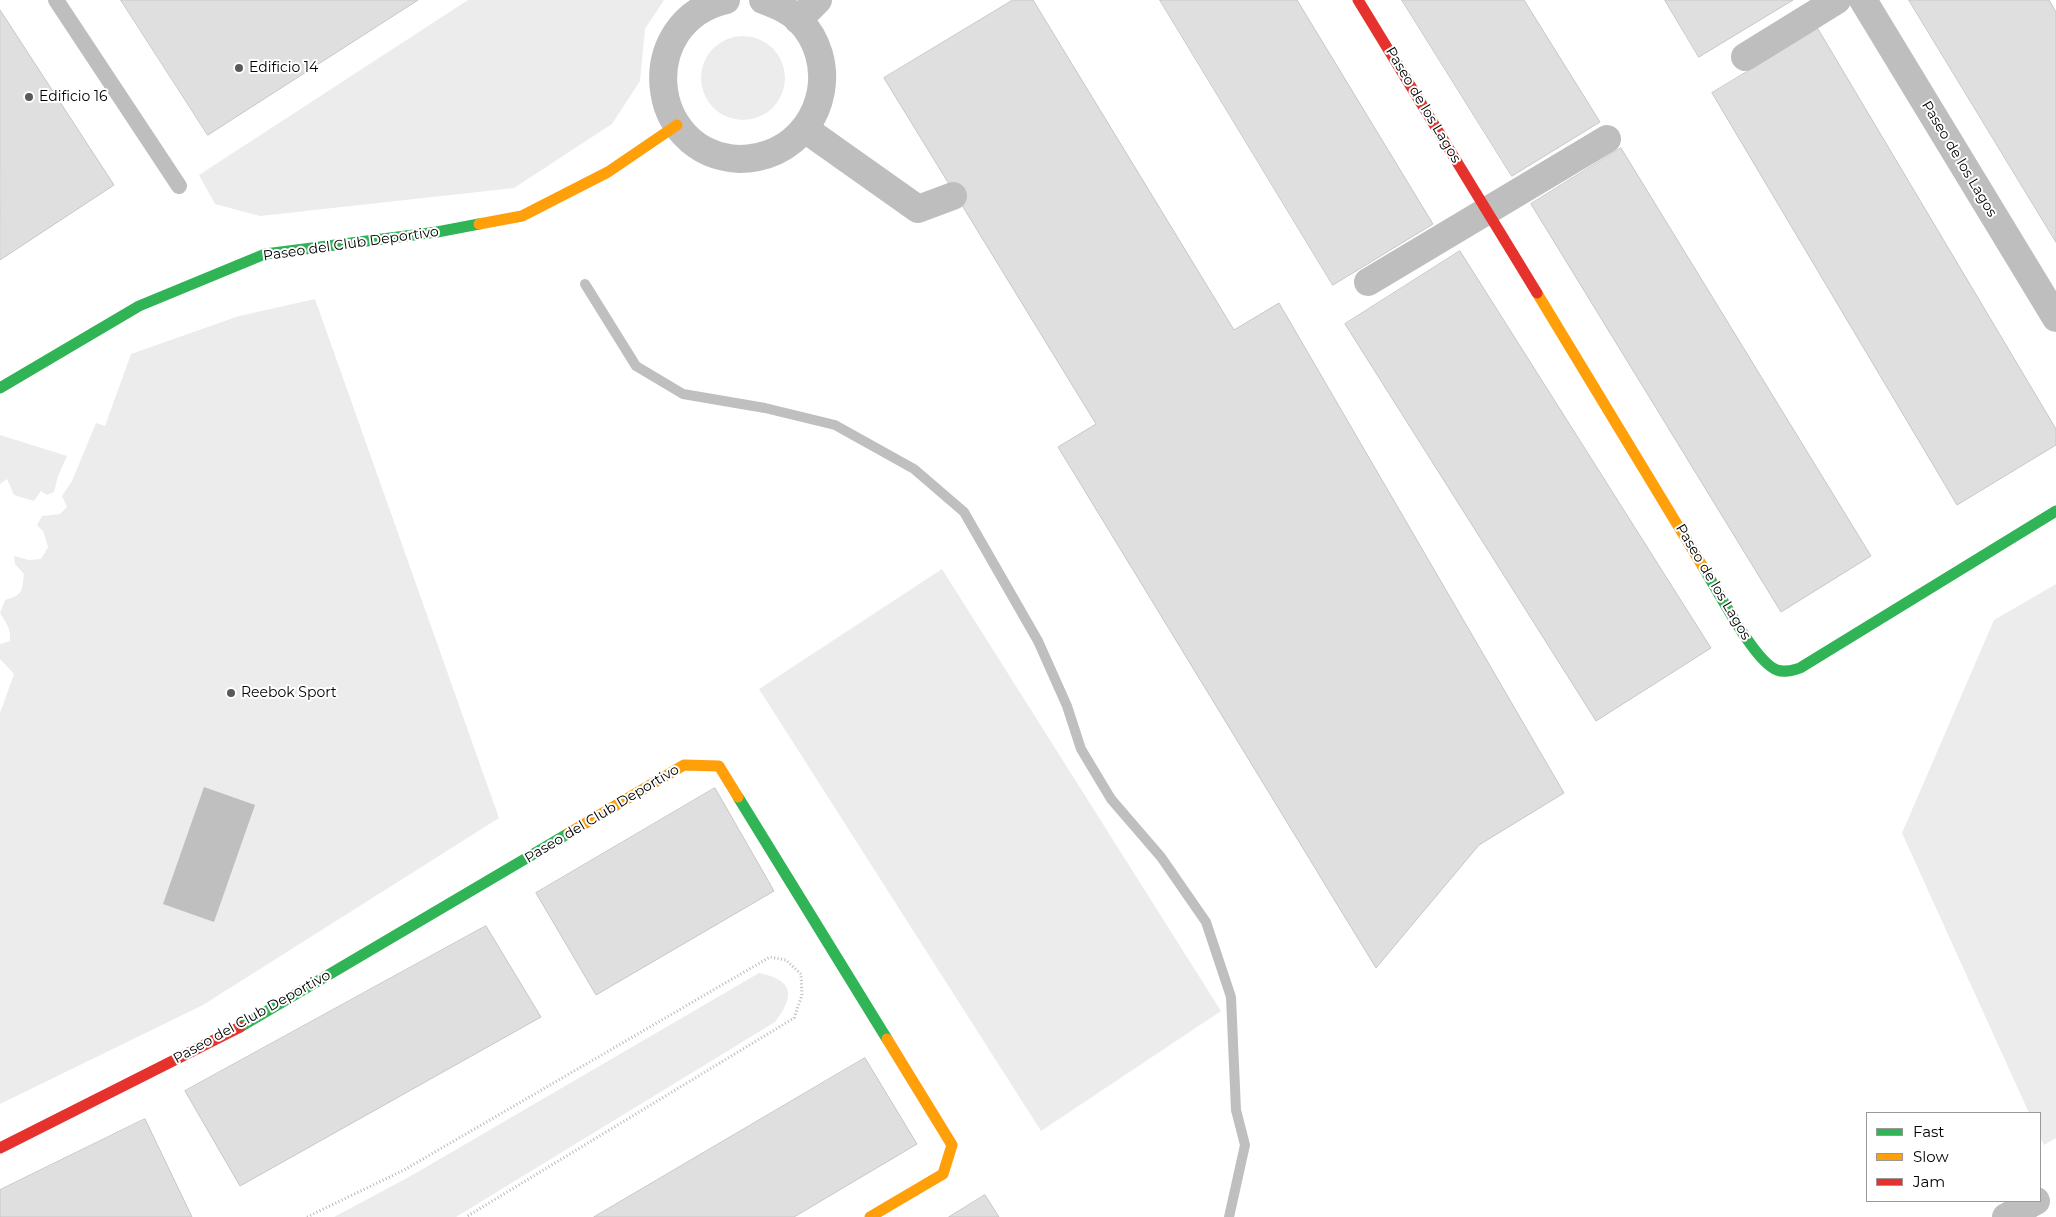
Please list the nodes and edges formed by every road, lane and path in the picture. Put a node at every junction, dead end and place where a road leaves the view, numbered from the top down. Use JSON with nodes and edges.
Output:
{"nodes":[{"id":1,"x":56,"y":0,"type":"edge"},
{"id":2,"x":726,"y":0,"type":"edge"},
{"id":3,"x":763,"y":0,"type":"edge"},
{"id":4,"x":818,"y":0,"type":"edge"},
{"id":5,"x":1358,"y":0,"type":"edge"},
{"id":6,"x":1837,"y":0,"type":"edge"},
{"id":7,"x":1863,"y":0,"type":"edge"},
{"id":8,"x":798,"y":20,"type":"junction"},
{"id":9,"x":1745,"y":57,"type":"dead end"},
{"id":10,"x":676,"y":125,"type":"junction"},
{"id":11,"x":805,"y":130,"type":"junction"},
{"id":12,"x":1607,"y":139,"type":"dead end"},
{"id":13,"x":179,"y":186,"type":"dead end"},
{"id":14,"x":953,"y":196,"type":"dead end"},
{"id":15,"x":1487,"y":211,"type":"junction"},
{"id":16,"x":1368,"y":282,"type":"dead end"},
{"id":17,"x":2056,"y":318,"type":"edge"},
{"id":18,"x":0,"y":388,"type":"edge"},
{"id":19,"x":2056,"y":512,"type":"edge"},
{"id":20,"x":0,"y":1148,"type":"edge"},
{"id":21,"x":2038,"y":1202,"type":"edge"},
{"id":22,"x":307,"y":1217,"type":"edge"},
{"id":23,"x":466,"y":1217,"type":"edge"},
{"id":24,"x":870,"y":1217,"type":"edge"},
{"id":25,"x":2006,"y":1217,"type":"edge"}],
"edges":[{"from":1,"to":13,"type":"lane"},
{"from":2,"to":10,"type":"street"},
{"from":3,"to":8,"type":"street"},
{"from":4,"to":8,"type":"street"},
{"from":5,"to":15,"type":"street","name":"Paseo de los Lagos"},
{"from":6,"to":9,"type":"street"},
{"from":7,"to":17,"type":"street","name":"Paseo de los Lagos"},
{"from":8,"to":11,"type":"street"},
{"from":10,"to":11,"type":"street"},
{"from":10,"to":18,"type":"street","name":"Paseo del Club Deportivo"},
{"from":11,"to":14,"type":"street"},
{"from":12,"to":15,"type":"street"},
{"from":15,"to":16,"type":"street"},
{"from":15,"to":19,"type":"street","name":"Paseo de los Lagos"},
{"from":20,"to":24,"type":"street","name":"Paseo del Club Deportivo"},
{"from":21,"to":25,"type":"street"},
{"from":22,"to":23,"type":"path"}]}
